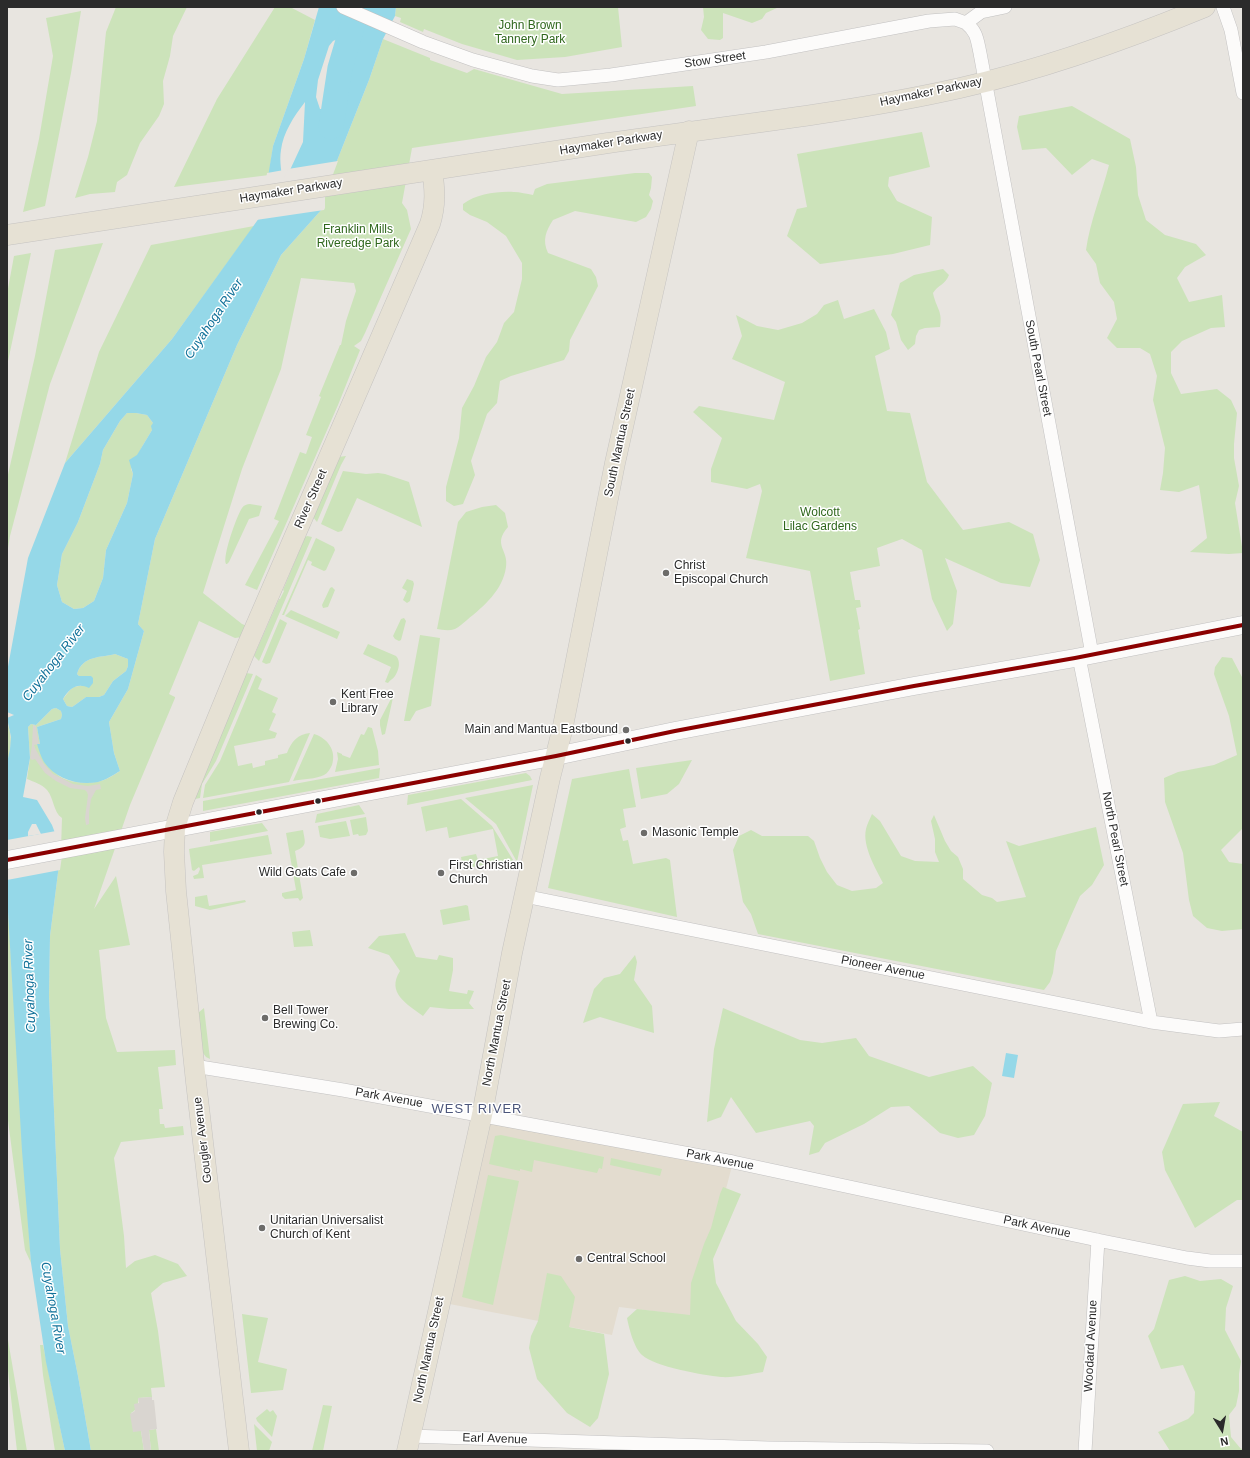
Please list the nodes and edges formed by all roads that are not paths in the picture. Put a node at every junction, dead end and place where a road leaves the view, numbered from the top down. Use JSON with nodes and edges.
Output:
{"nodes":[{"id":1,"x":343,"y":7,"type":"edge"},
{"id":2,"x":1005,"y":7,"type":"edge"},
{"id":3,"x":1205,"y":7,"type":"edge"},
{"id":4,"x":1223,"y":7,"type":"edge"},
{"id":5,"x":966,"y":23,"type":"junction"},
{"id":6,"x":985,"y":82,"type":"junction"},
{"id":7,"x":1243,"y":93,"type":"edge"},
{"id":8,"x":689,"y":131,"type":"junction"},
{"id":9,"x":432,"y":170,"type":"junction"},
{"id":10,"x":7,"y":235,"type":"edge"},
{"id":11,"x":1243,"y":625,"type":"edge"},
{"id":12,"x":1085,"y":656,"type":"junction"},
{"id":13,"x":556,"y":756,"type":"junction"},
{"id":14,"x":175,"y":828,"type":"junction"},
{"id":15,"x":7,"y":860,"type":"edge"},
{"id":16,"x":524,"y":896,"type":"junction"},
{"id":17,"x":1151,"y":1022,"type":"junction"},
{"id":18,"x":1243,"y":1029,"type":"edge"},
{"id":19,"x":194,"y":1066,"type":"junction"},
{"id":20,"x":482,"y":1115,"type":"junction"},
{"id":21,"x":1098,"y":1240,"type":"junction"},
{"id":22,"x":1243,"y":1261,"type":"edge"},
{"id":23,"x":409,"y":1444,"type":"edge"},
{"id":24,"x":239,"y":1451,"type":"edge"},
{"id":25,"x":987,"y":1451,"type":"edge"},
{"id":26,"x":1085,"y":1451,"type":"edge"}],
"edges":[{"from":1,"to":5,"type":"street","name":"Stow Street"},
{"from":2,"to":5,"type":"street"},
{"from":3,"to":6,"type":"main road","name":"Haymaker Parkway"},
{"from":4,"to":7,"type":"street"},
{"from":5,"to":6,"type":"street","name":"South Pearl Street"},
{"from":6,"to":8,"type":"main road","name":"Haymaker Parkway"},
{"from":6,"to":12,"type":"street","name":"South Pearl Street"},
{"from":8,"to":9,"type":"main road","name":"Haymaker Parkway"},
{"from":8,"to":13,"type":"main road","name":"South Mantua Street"},
{"from":9,"to":10,"type":"main road","name":"Haymaker Parkway"},
{"from":9,"to":14,"type":"main road","name":"River Street"},
{"from":11,"to":12,"type":"main road"},
{"from":12,"to":13,"type":"main road"},
{"from":12,"to":17,"type":"street","name":"North Pearl Street"},
{"from":13,"to":14,"type":"main road"},
{"from":13,"to":16,"type":"main road","name":"North Mantua Street"},
{"from":14,"to":15,"type":"main road"},
{"from":14,"to":19,"type":"main road","name":"Gougler Avenue"},
{"from":16,"to":17,"type":"street","name":"Pioneer Avenue"},
{"from":16,"to":20,"type":"main road","name":"North Mantua Street"},
{"from":17,"to":18,"type":"street","name":"Pioneer Avenue"},
{"from":19,"to":20,"type":"street","name":"Park Avenue"},
{"from":19,"to":24,"type":"main road","name":"Gougler Avenue"},
{"from":20,"to":21,"type":"street","name":"Park Avenue"},
{"from":20,"to":23,"type":"main road","name":"North Mantua Street"},
{"from":21,"to":22,"type":"street","name":"Park Avenue"},
{"from":21,"to":26,"type":"street","name":"Woodard Avenue"},
{"from":23,"to":25,"type":"street","name":"Earl Avenue"}]}
